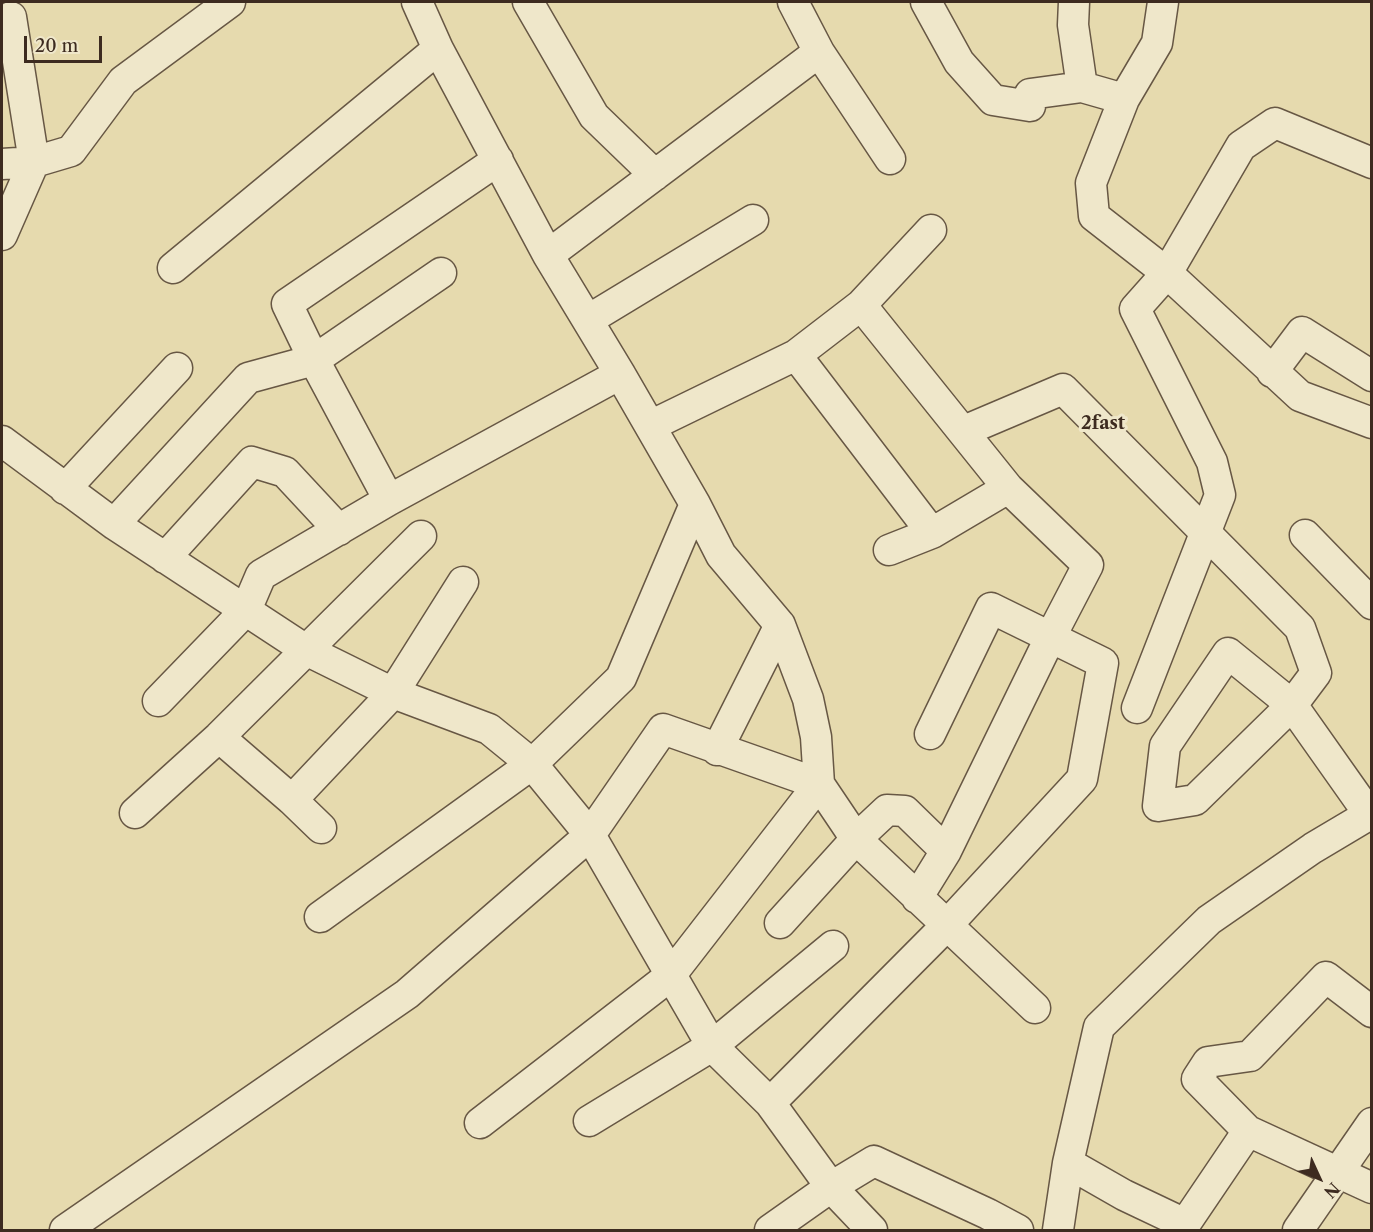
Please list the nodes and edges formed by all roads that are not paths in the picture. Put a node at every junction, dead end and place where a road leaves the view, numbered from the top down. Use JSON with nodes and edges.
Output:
{"nodes":[{"id":1,"x":230,"y":2,"type":"edge"},
{"id":2,"x":417,"y":2,"type":"edge"},
{"id":3,"x":528,"y":2,"type":"edge"},
{"id":4,"x":794,"y":2,"type":"edge"},
{"id":5,"x":926,"y":2,"type":"edge"},
{"id":6,"x":1074,"y":2,"type":"edge"},
{"id":7,"x":1163,"y":2,"type":"edge"},
{"id":8,"x":15,"y":12,"type":"edge"},
{"id":9,"x":438,"y":49,"type":"junction"},
{"id":10,"x":819,"y":52,"type":"junction"},
{"id":11,"x":1082,"y":87,"type":"junction"},
{"id":12,"x":1124,"y":99,"type":"junction"},
{"id":13,"x":890,"y":159,"type":"dead end"},
{"id":14,"x":498,"y":160,"type":"junction"},
{"id":15,"x":34,"y":162,"type":"junction"},
{"id":16,"x":1371,"y":163,"type":"edge"},
{"id":17,"x":2,"y":164,"type":"edge"},
{"id":18,"x":655,"y":175,"type":"junction"},
{"id":19,"x":753,"y":220,"type":"dead end"},
{"id":20,"x":931,"y":230,"type":"dead end"},
{"id":21,"x":2,"y":235,"type":"edge"},
{"id":22,"x":548,"y":255,"type":"junction"},
{"id":23,"x":173,"y":268,"type":"dead end"},
{"id":24,"x":441,"y":273,"type":"dead end"},
{"id":25,"x":1167,"y":273,"type":"junction"},
{"id":26,"x":861,"y":305,"type":"junction"},
{"id":27,"x":588,"y":320,"type":"junction"},
{"id":28,"x":796,"y":355,"type":"junction"},
{"id":29,"x":314,"y":360,"type":"junction"},
{"id":30,"x":177,"y":368,"type":"dead end"},
{"id":31,"x":1272,"y":372,"type":"junction"},
{"id":32,"x":620,"y":374,"type":"junction"},
{"id":33,"x":1371,"y":376,"type":"edge"},
{"id":34,"x":1371,"y":423,"type":"edge"},
{"id":35,"x":650,"y":426,"type":"junction"},
{"id":36,"x":963,"y":431,"type":"junction"},
{"id":37,"x":2,"y":441,"type":"edge"},
{"id":38,"x":1008,"y":488,"type":"junction"},
{"id":39,"x":65,"y":489,"type":"junction"},
{"id":40,"x":389,"y":500,"type":"junction"},
{"id":41,"x":695,"y":504,"type":"junction"},
{"id":42,"x":114,"y":525,"type":"junction"},
{"id":43,"x":339,"y":530,"type":"junction"},
{"id":44,"x":932,"y":533,"type":"junction"},
{"id":45,"x":1206,"y":534,"type":"junction"},
{"id":46,"x":1305,"y":535,"type":"dead end"},
{"id":47,"x":422,"y":536,"type":"dead end"},
{"id":48,"x":889,"y":550,"type":"dead end"},
{"id":49,"x":165,"y":558,"type":"junction"},
{"id":50,"x":463,"y":582,"type":"dead end"},
{"id":51,"x":1371,"y":604,"type":"edge"},
{"id":52,"x":246,"y":610,"type":"junction"},
{"id":53,"x":780,"y":625,"type":"junction"},
{"id":54,"x":1050,"y":638,"type":"junction"},
{"id":55,"x":306,"y":650,"type":"junction"},
{"id":56,"x":393,"y":693,"type":"junction"},
{"id":57,"x":158,"y":701,"type":"dead end"},
{"id":58,"x":1292,"y":705,"type":"junction"},
{"id":59,"x":1137,"y":708,"type":"dead end"},
{"id":60,"x":930,"y":734,"type":"dead end"},
{"id":61,"x":219,"y":737,"type":"junction"},
{"id":62,"x":717,"y":750,"type":"junction"},
{"id":63,"x":532,"y":764,"type":"junction"},
{"id":64,"x":819,"y":784,"type":"junction"},
{"id":65,"x":292,"y":800,"type":"junction"},
{"id":66,"x":135,"y":813,"type":"dead end"},
{"id":67,"x":1370,"y":813,"type":"edge"},
{"id":68,"x":321,"y":828,"type":"dead end"},
{"id":69,"x":590,"y":835,"type":"junction"},
{"id":70,"x":856,"y":839,"type":"junction"},
{"id":71,"x":946,"y":851,"type":"junction"},
{"id":72,"x":917,"y":898,"type":"junction"},
{"id":73,"x":320,"y":917,"type":"dead end"},
{"id":74,"x":780,"y":923,"type":"dead end"},
{"id":75,"x":947,"y":925,"type":"junction"},
{"id":76,"x":832,"y":946,"type":"dead end"},
{"id":77,"x":670,"y":976,"type":"junction"},
{"id":78,"x":1035,"y":1008,"type":"dead end"},
{"id":79,"x":1371,"y":1012,"type":"edge"},
{"id":80,"x":711,"y":1046,"type":"junction"},
{"id":81,"x":770,"y":1103,"type":"junction"},
{"id":82,"x":589,"y":1121,"type":"dead end"},
{"id":83,"x":480,"y":1123,"type":"dead end"},
{"id":84,"x":1371,"y":1123,"type":"edge"},
{"id":85,"x":1248,"y":1131,"type":"junction"},
{"id":86,"x":1068,"y":1163,"type":"junction"},
{"id":87,"x":1338,"y":1171,"type":"junction"},
{"id":88,"x":831,"y":1187,"type":"junction"},
{"id":89,"x":1371,"y":1188,"type":"edge"},
{"id":90,"x":984,"y":1222,"type":"edge"},
{"id":91,"x":1183,"y":1227,"type":"edge"},
{"id":92,"x":65,"y":1230,"type":"edge"},
{"id":93,"x":770,"y":1230,"type":"edge"},
{"id":94,"x":872,"y":1230,"type":"edge"},
{"id":95,"x":1018,"y":1230,"type":"edge"},
{"id":96,"x":1058,"y":1230,"type":"edge"},
{"id":97,"x":1298,"y":1230,"type":"edge"}],
"edges":[{"from":1,"to":15,"type":"street"},
{"from":2,"to":9,"type":"street"},
{"from":3,"to":18,"type":"street"},
{"from":4,"to":10,"type":"street"},
{"from":5,"to":11,"type":"street"},
{"from":6,"to":11,"type":"street"},
{"from":7,"to":12,"type":"street"},
{"from":8,"to":15,"type":"street"},
{"from":9,"to":14,"type":"street"},
{"from":9,"to":23,"type":"street"},
{"from":10,"to":13,"type":"street"},
{"from":10,"to":18,"type":"street"},
{"from":11,"to":12,"type":"street"},
{"from":12,"to":25,"type":"street"},
{"from":14,"to":22,"type":"street"},
{"from":14,"to":29,"type":"street"},
{"from":15,"to":17,"type":"street"},
{"from":15,"to":21,"type":"street"},
{"from":16,"to":25,"type":"street"},
{"from":18,"to":22,"type":"street"},
{"from":19,"to":27,"type":"street"},
{"from":20,"to":26,"type":"street"},
{"from":22,"to":27,"type":"street"},
{"from":24,"to":29,"type":"street"},
{"from":25,"to":31,"type":"street"},
{"from":25,"to":45,"type":"street"},
{"from":26,"to":28,"type":"street"},
{"from":26,"to":36,"type":"street"},
{"from":27,"to":32,"type":"street"},
{"from":28,"to":35,"type":"street"},
{"from":28,"to":44,"type":"street"},
{"from":29,"to":40,"type":"street"},
{"from":29,"to":42,"type":"street"},
{"from":30,"to":39,"type":"street"},
{"from":31,"to":33,"type":"street"},
{"from":31,"to":34,"type":"street"},
{"from":32,"to":35,"type":"street"},
{"from":32,"to":40,"type":"street"},
{"from":35,"to":41,"type":"street"},
{"from":36,"to":38,"type":"street"},
{"from":36,"to":45,"type":"street"},
{"from":37,"to":39,"type":"street"},
{"from":38,"to":44,"type":"street"},
{"from":38,"to":54,"type":"street"},
{"from":39,"to":42,"type":"street"},
{"from":40,"to":43,"type":"street"},
{"from":41,"to":53,"type":"street"},
{"from":41,"to":63,"type":"street"},
{"from":42,"to":49,"type":"street"},
{"from":43,"to":49,"type":"street"},
{"from":43,"to":52,"type":"street"},
{"from":44,"to":48,"type":"street"},
{"from":45,"to":58,"type":"street"},
{"from":45,"to":59,"type":"street"},
{"from":46,"to":51,"type":"street"},
{"from":47,"to":55,"type":"street"},
{"from":49,"to":52,"type":"street"},
{"from":50,"to":56,"type":"street"},
{"from":52,"to":55,"type":"street"},
{"from":52,"to":57,"type":"street"},
{"from":53,"to":62,"type":"street"},
{"from":53,"to":64,"type":"street"},
{"from":54,"to":60,"type":"street"},
{"from":54,"to":71,"type":"street"},
{"from":54,"to":75,"type":"street"},
{"from":55,"to":56,"type":"street"},
{"from":55,"to":61,"type":"street"},
{"from":56,"to":63,"type":"street"},
{"from":56,"to":65,"type":"street"},
{"from":58,"to":58,"type":"street"},
{"from":58,"to":67,"type":"street"},
{"from":61,"to":65,"type":"street"},
{"from":61,"to":66,"type":"street"},
{"from":62,"to":64,"type":"street"},
{"from":62,"to":69,"type":"street"},
{"from":63,"to":69,"type":"street"},
{"from":63,"to":73,"type":"street"},
{"from":64,"to":70,"type":"street"},
{"from":64,"to":77,"type":"street"},
{"from":65,"to":68,"type":"street"},
{"from":67,"to":86,"type":"street"},
{"from":69,"to":77,"type":"street"},
{"from":69,"to":92,"type":"street"},
{"from":70,"to":71,"type":"street"},
{"from":70,"to":72,"type":"street"},
{"from":70,"to":74,"type":"street"},
{"from":71,"to":72,"type":"street"},
{"from":72,"to":75,"type":"street"},
{"from":75,"to":78,"type":"street"},
{"from":75,"to":81,"type":"street"},
{"from":76,"to":80,"type":"street"},
{"from":77,"to":80,"type":"street"},
{"from":77,"to":83,"type":"street"},
{"from":79,"to":85,"type":"street"},
{"from":80,"to":81,"type":"street"},
{"from":80,"to":82,"type":"street"},
{"from":81,"to":88,"type":"street"},
{"from":84,"to":87,"type":"street"},
{"from":85,"to":87,"type":"street"},
{"from":85,"to":91,"type":"street"},
{"from":86,"to":91,"type":"street"},
{"from":86,"to":96,"type":"street"},
{"from":87,"to":89,"type":"street"},
{"from":87,"to":97,"type":"street"},
{"from":88,"to":90,"type":"street"},
{"from":88,"to":93,"type":"street"},
{"from":88,"to":94,"type":"street"},
{"from":90,"to":95,"type":"street"}]}
